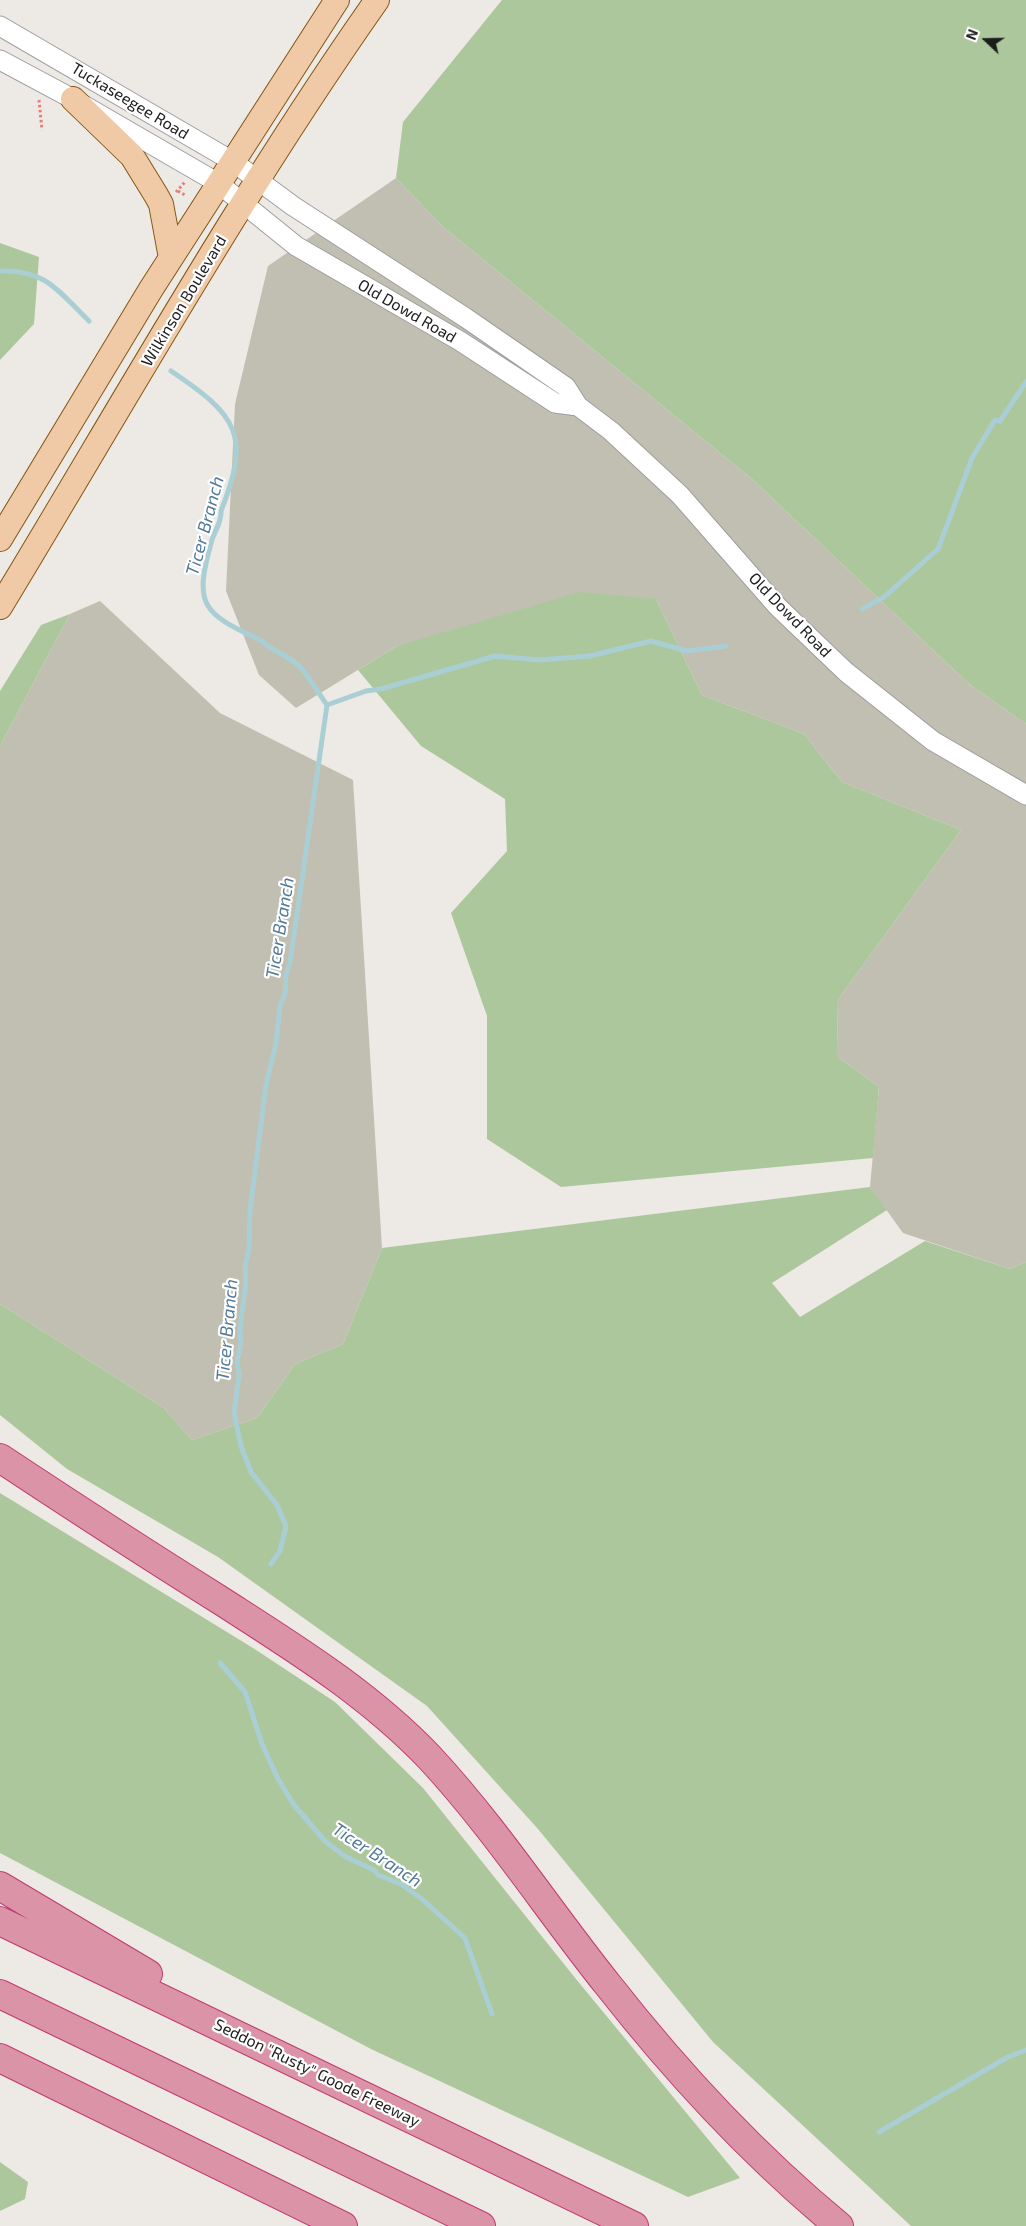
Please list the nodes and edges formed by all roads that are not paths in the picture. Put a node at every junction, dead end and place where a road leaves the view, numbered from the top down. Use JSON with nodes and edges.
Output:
{"nodes":[{"id":1,"x":337,"y":0,"type":"edge"},
{"id":2,"x":377,"y":0,"type":"edge"},
{"id":3,"x":4,"y":28,"type":"edge"},
{"id":4,"x":0,"y":60,"type":"edge"},
{"id":5,"x":73,"y":99,"type":"junction"},
{"id":6,"x":232,"y":161,"type":"junction"},
{"id":7,"x":257,"y":181,"type":"junction"},
{"id":8,"x":218,"y":183,"type":"junction"},
{"id":9,"x":243,"y":202,"type":"junction"},
{"id":10,"x":171,"y":258,"type":"junction"},
{"id":11,"x":578,"y":406,"type":"junction"},
{"id":12,"x":0,"y":539,"type":"edge"},
{"id":13,"x":0,"y":607,"type":"edge"},
{"id":14,"x":1026,"y":795,"type":"edge"},
{"id":15,"x":0,"y":1458,"type":"edge"},
{"id":16,"x":0,"y":1886,"type":"edge"},
{"id":17,"x":0,"y":1921,"type":"edge"},
{"id":18,"x":0,"y":1994,"type":"edge"},
{"id":19,"x":0,"y":2058,"type":"edge"},
{"id":20,"x":300,"y":2064,"type":"junction"},
{"id":21,"x":343,"y":2226,"type":"edge"},
{"id":22,"x":481,"y":2226,"type":"edge"},
{"id":23,"x":634,"y":2226,"type":"edge"},
{"id":24,"x":839,"y":2226,"type":"edge"}],
"edges":[{"from":1,"to":6,"type":"main road","name":"Wilkinson Boulevard"},
{"from":2,"to":7,"type":"main road","name":"Wilkinson Boulevard"},
{"from":3,"to":6,"type":"street","name":"Tuckaseegee Road"},
{"from":4,"to":5,"type":"street","name":"Tuckaseegee Road"},
{"from":5,"to":8,"type":"street","name":"Tuckaseegee Road"},
{"from":5,"to":10,"type":"main road"},
{"from":6,"to":7,"type":"street","name":"Tuckaseegee Road"},
{"from":6,"to":8,"type":"main road","name":"Wilkinson Boulevard"},
{"from":7,"to":9,"type":"main road","name":"Wilkinson Boulevard"},
{"from":7,"to":11,"type":"street","name":"Old Dowd Road"},
{"from":8,"to":9,"type":"street","name":"Tuckaseegee Road"},
{"from":8,"to":10,"type":"main road","name":"Wilkinson Boulevard"},
{"from":9,"to":11,"type":"street","name":"Old Dowd Road"},
{"from":9,"to":13,"type":"main road","name":"Wilkinson Boulevard"},
{"from":10,"to":12,"type":"main road","name":"Wilkinson Boulevard"},
{"from":11,"to":14,"type":"street","name":"Old Dowd Road"},
{"from":15,"to":24,"type":"highway"},
{"from":16,"to":20,"type":"highway"},
{"from":17,"to":20,"type":"highway","name":"Seddon \"Rusty\" Goode Freeway"},
{"from":18,"to":22,"type":"highway"},
{"from":19,"to":21,"type":"highway"},
{"from":20,"to":23,"type":"highway","name":"Seddon \"Rusty\" Goode Freeway"}]}
